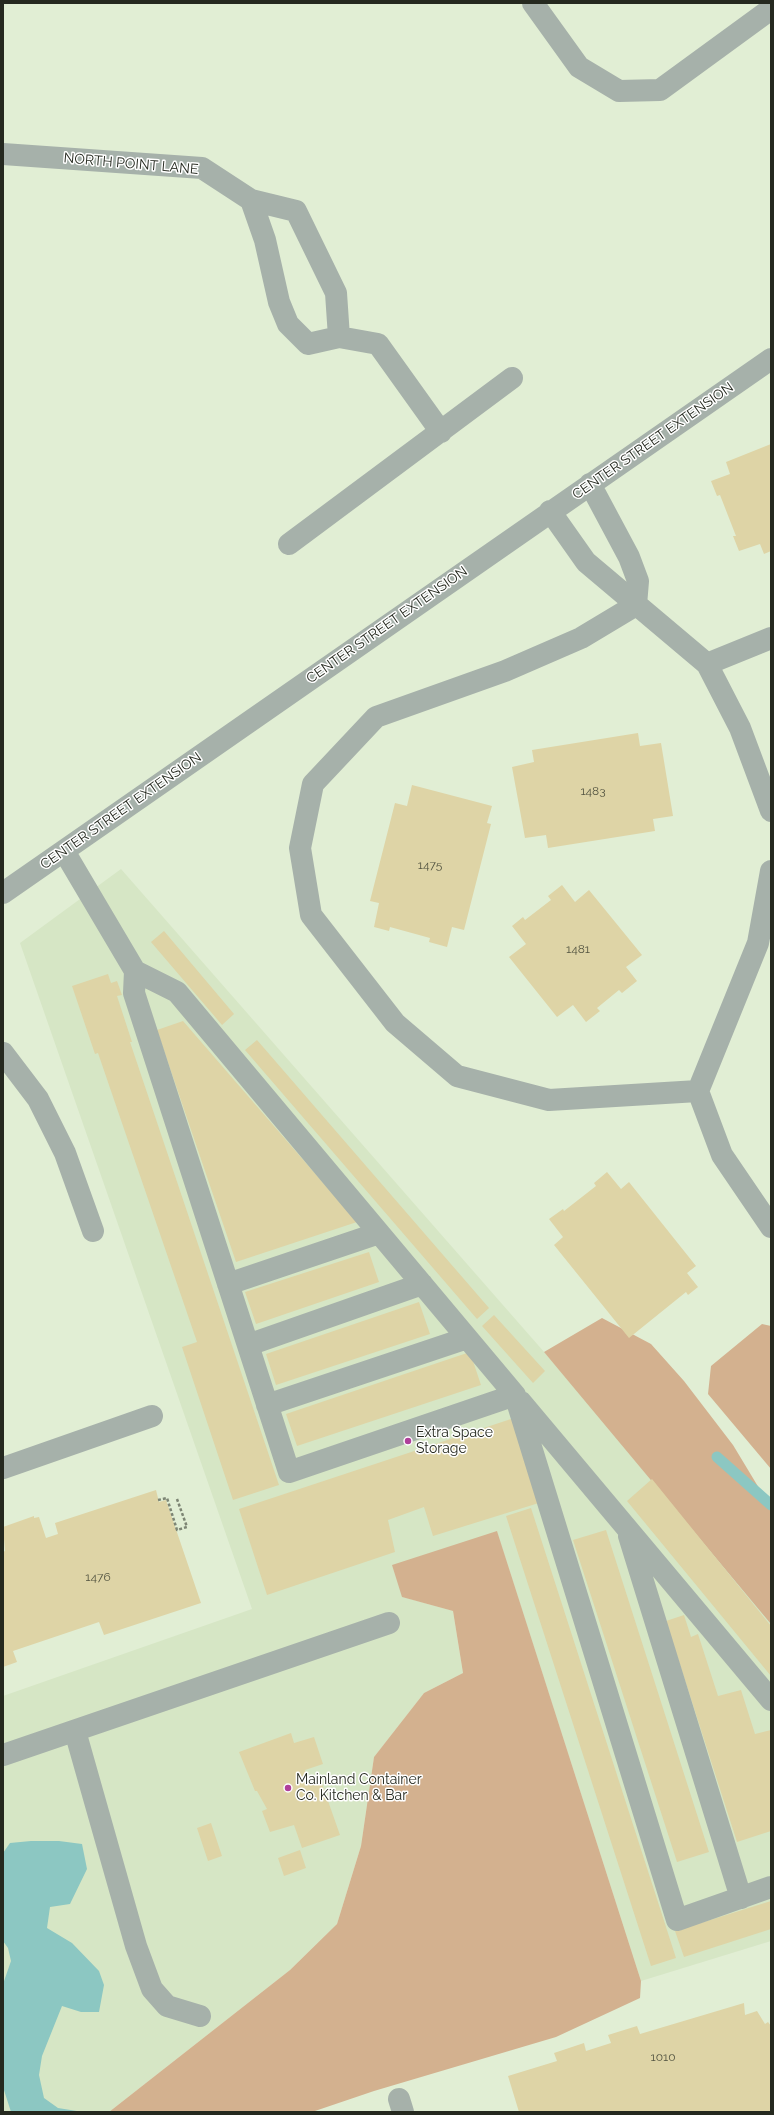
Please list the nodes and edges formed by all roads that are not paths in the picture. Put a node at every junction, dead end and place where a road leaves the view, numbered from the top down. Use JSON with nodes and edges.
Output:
{"nodes":[{"id":1,"x":533,"y":3,"type":"edge"},
{"id":2,"x":771,"y":9,"type":"edge"},
{"id":3,"x":3,"y":154,"type":"edge"},
{"id":4,"x":251,"y":200,"type":"junction"},
{"id":5,"x":339,"y":337,"type":"junction"},
{"id":6,"x":771,"y":359,"type":"edge"},
{"id":7,"x":512,"y":378,"type":"dead end"},
{"id":8,"x":441,"y":432,"type":"junction"},
{"id":9,"x":590,"y":484,"type":"junction"},
{"id":10,"x":550,"y":511,"type":"junction"},
{"id":11,"x":289,"y":544,"type":"dead end"},
{"id":12,"x":636,"y":605,"type":"junction"},
{"id":13,"x":771,"y":638,"type":"edge"},
{"id":14,"x":707,"y":664,"type":"junction"},
{"id":15,"x":771,"y":811,"type":"edge"},
{"id":16,"x":64,"y":851,"type":"junction"},
{"id":17,"x":771,"y":872,"type":"edge"},
{"id":18,"x":3,"y":893,"type":"edge"},
{"id":19,"x":135,"y":971,"type":"junction"},
{"id":20,"x":3,"y":1053,"type":"edge"},
{"id":21,"x":698,"y":1091,"type":"junction"},
{"id":22,"x":771,"y":1227,"type":"edge"},
{"id":23,"x":94,"y":1231,"type":"dead end"},
{"id":24,"x":379,"y":1233,"type":"junction"},
{"id":25,"x":228,"y":1284,"type":"junction"},
{"id":26,"x":422,"y":1284,"type":"junction"},
{"id":27,"x":467,"y":1338,"type":"junction"},
{"id":28,"x":248,"y":1345,"type":"junction"},
{"id":29,"x":515,"y":1395,"type":"junction"},
{"id":30,"x":267,"y":1405,"type":"junction"},
{"id":31,"x":152,"y":1416,"type":"dead end"},
{"id":32,"x":3,"y":1468,"type":"edge"},
{"id":33,"x":626,"y":1527,"type":"junction"},
{"id":34,"x":389,"y":1624,"type":"dead end"},
{"id":35,"x":771,"y":1700,"type":"edge"},
{"id":36,"x":75,"y":1731,"type":"junction"},
{"id":37,"x":3,"y":1755,"type":"edge"},
{"id":38,"x":771,"y":1888,"type":"edge"},
{"id":39,"x":741,"y":1898,"type":"junction"},
{"id":40,"x":200,"y":2016,"type":"dead end"}],
"edges":[{"from":1,"to":2,"type":"street"},
{"from":3,"to":4,"type":"street","name":"NORTH POINT LANE"},
{"from":4,"to":5,"type":"street","name":"NORTH POINT LANE"},
{"from":4,"to":5,"type":"street"},
{"from":5,"to":8,"type":"street"},
{"from":6,"to":9,"type":"street","name":"CENTER STREET EXTENSION"},
{"from":7,"to":8,"type":"street"},
{"from":8,"to":11,"type":"street"},
{"from":9,"to":10,"type":"street","name":"CENTER STREET EXTENSION"},
{"from":9,"to":12,"type":"street"},
{"from":10,"to":12,"type":"street"},
{"from":10,"to":16,"type":"street","name":"CENTER STREET EXTENSION"},
{"from":12,"to":14,"type":"street"},
{"from":12,"to":21,"type":"street"},
{"from":13,"to":14,"type":"street"},
{"from":14,"to":15,"type":"street"},
{"from":16,"to":18,"type":"street","name":"CENTER STREET EXTENSION"},
{"from":16,"to":19,"type":"street"},
{"from":17,"to":21,"type":"street"},
{"from":19,"to":24,"type":"street"},
{"from":19,"to":25,"type":"street"},
{"from":20,"to":23,"type":"street"},
{"from":21,"to":22,"type":"street"},
{"from":24,"to":25,"type":"street"},
{"from":24,"to":26,"type":"street"},
{"from":25,"to":28,"type":"street"},
{"from":26,"to":27,"type":"street"},
{"from":26,"to":28,"type":"street"},
{"from":27,"to":29,"type":"street"},
{"from":27,"to":30,"type":"street"},
{"from":28,"to":30,"type":"street"},
{"from":29,"to":30,"type":"street"},
{"from":29,"to":33,"type":"street"},
{"from":29,"to":39,"type":"street"},
{"from":31,"to":32,"type":"street"},
{"from":33,"to":35,"type":"street"},
{"from":33,"to":39,"type":"street"},
{"from":34,"to":36,"type":"street"},
{"from":36,"to":37,"type":"street"},
{"from":36,"to":40,"type":"street"},
{"from":38,"to":39,"type":"street"}]}
